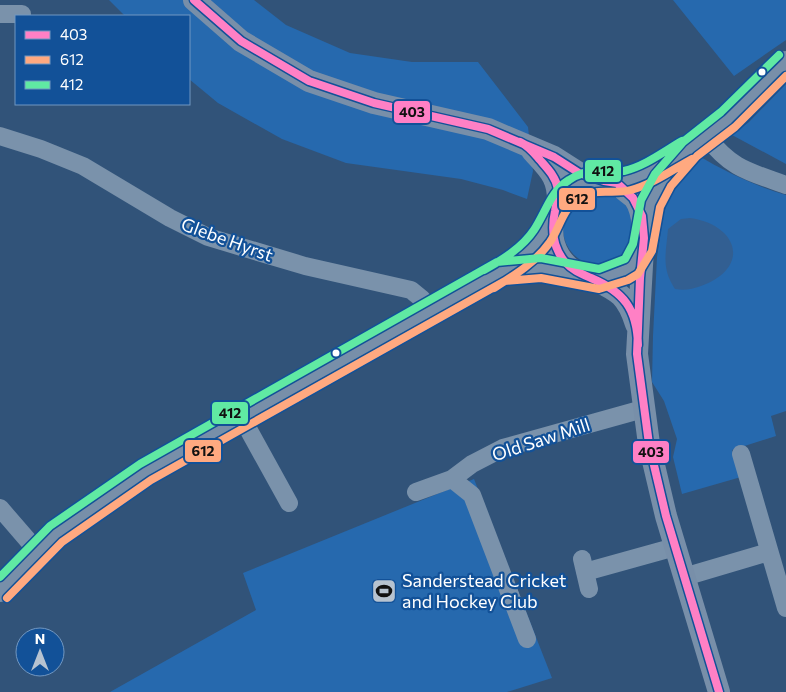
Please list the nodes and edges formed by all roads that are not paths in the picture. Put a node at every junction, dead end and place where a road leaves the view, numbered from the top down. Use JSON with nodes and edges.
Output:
{"nodes":[{"id":1,"x":194,"y":0,"type":"edge"},
{"id":2,"x":0,"y":14,"type":"edge"},
{"id":3,"x":22,"y":14,"type":"dead end"},
{"id":4,"x":786,"y":62,"type":"edge"},
{"id":5,"x":0,"y":136,"type":"edge"},
{"id":6,"x":698,"y":143,"type":"junction"},
{"id":7,"x":526,"y":144,"type":"junction"},
{"id":8,"x":610,"y":182,"type":"junction"},
{"id":9,"x":786,"y":185,"type":"edge"},
{"id":10,"x":556,"y":208,"type":"junction"},
{"id":11,"x":643,"y":243,"type":"junction"},
{"id":12,"x":502,"y":271,"type":"junction"},
{"id":13,"x":584,"y":275,"type":"junction"},
{"id":14,"x":430,"y":313,"type":"junction"},
{"id":15,"x":638,"y":332,"type":"junction"},
{"id":16,"x":643,"y":409,"type":"junction"},
{"id":17,"x":242,"y":418,"type":"junction"},
{"id":18,"x":741,"y":454,"type":"dead end"},
{"id":19,"x":452,"y":479,"type":"junction"},
{"id":20,"x":416,"y":492,"type":"dead end"},
{"id":21,"x":289,"y":503,"type":"dead end"},
{"id":22,"x":0,"y":508,"type":"edge"},
{"id":23,"x":675,"y":547,"type":"junction"},
{"id":24,"x":38,"y":552,"type":"junction"},
{"id":25,"x":769,"y":552,"type":"junction"},
{"id":26,"x":585,"y":574,"type":"dead end"},
{"id":27,"x":684,"y":577,"type":"junction"},
{"id":28,"x":0,"y":591,"type":"edge"},
{"id":29,"x":786,"y":608,"type":"edge"},
{"id":30,"x":527,"y":640,"type":"dead end"},
{"id":31,"x":719,"y":692,"type":"edge"}],
"edges":[{"from":1,"to":7,"type":"main road"},
{"from":2,"to":3,"type":"street"},
{"from":4,"to":6,"type":"main road"},
{"from":5,"to":14,"type":"street","name":"Glebe Hyrst"},
{"from":6,"to":8,"type":"main road"},
{"from":6,"to":9,"type":"street"},
{"from":6,"to":11,"type":"main road"},
{"from":7,"to":8,"type":"main road"},
{"from":7,"to":10,"type":"main road"},
{"from":8,"to":10,"type":"main road"},
{"from":8,"to":11,"type":"main road"},
{"from":10,"to":12,"type":"main road"},
{"from":10,"to":13,"type":"main road"},
{"from":11,"to":13,"type":"main road"},
{"from":11,"to":15,"type":"main road"},
{"from":12,"to":13,"type":"main road"},
{"from":12,"to":14,"type":"main road"},
{"from":13,"to":15,"type":"main road"},
{"from":14,"to":17,"type":"main road"},
{"from":15,"to":16,"type":"main road"},
{"from":16,"to":19,"type":"street","name":"Old Saw Mill"},
{"from":16,"to":23,"type":"main road"},
{"from":17,"to":21,"type":"street"},
{"from":17,"to":24,"type":"main road"},
{"from":18,"to":25,"type":"street"},
{"from":19,"to":20,"type":"street","name":"Old Saw Mill"},
{"from":19,"to":30,"type":"street"},
{"from":22,"to":24,"type":"street"},
{"from":23,"to":26,"type":"street"},
{"from":23,"to":27,"type":"main road"},
{"from":24,"to":28,"type":"main road"},
{"from":25,"to":27,"type":"street"},
{"from":25,"to":29,"type":"street"},
{"from":27,"to":31,"type":"main road"}]}
